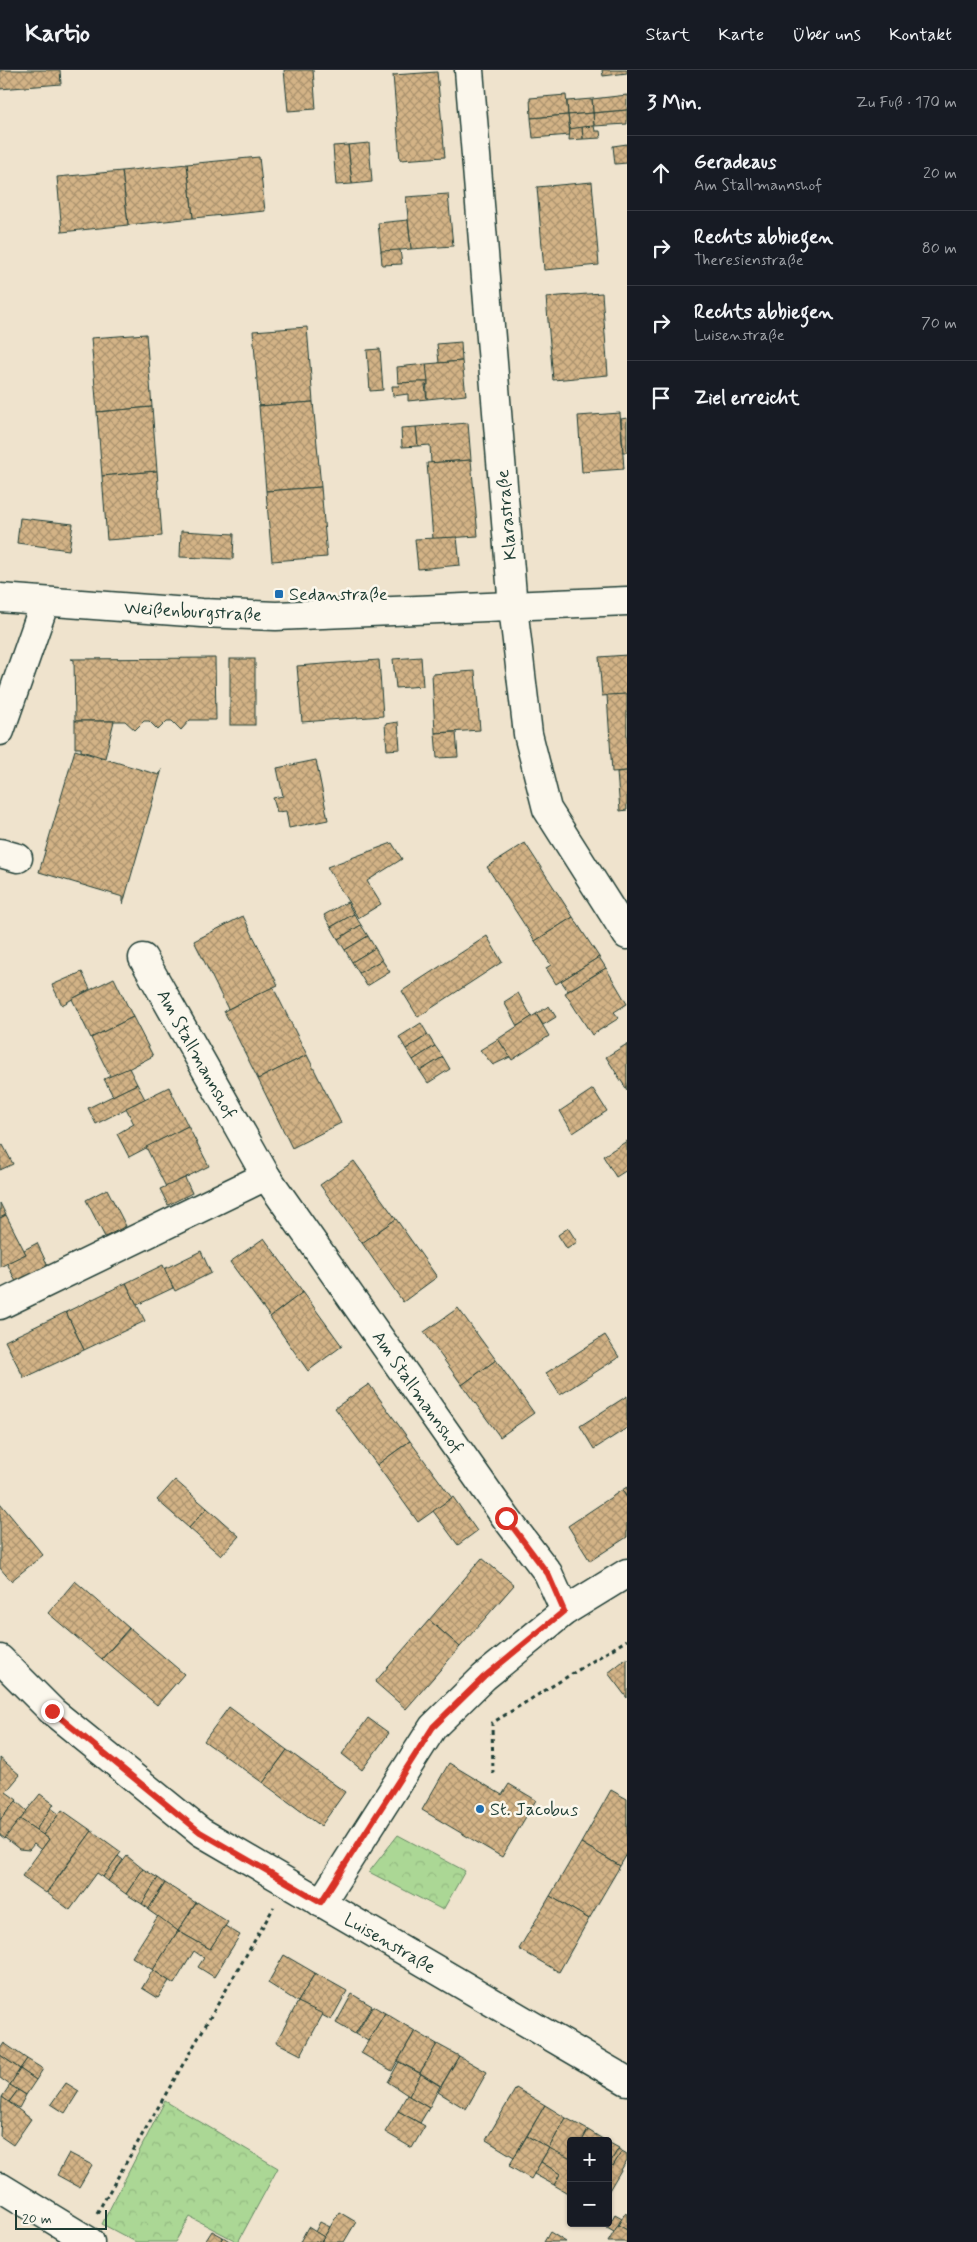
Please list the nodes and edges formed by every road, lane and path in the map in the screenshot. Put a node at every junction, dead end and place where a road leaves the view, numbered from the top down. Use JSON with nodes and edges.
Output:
{"nodes":[{"id":1,"x":469,"y":70,"type":"edge"},
{"id":2,"x":0,"y":598,"type":"edge"},
{"id":3,"x":627,"y":601,"type":"edge"},
{"id":4,"x":45,"y":602,"type":"junction"},
{"id":5,"x":513,"y":608,"type":"junction"},
{"id":6,"x":0,"y":731,"type":"edge"},
{"id":7,"x":627,"y":935,"type":"edge"},
{"id":8,"x":143,"y":958,"type":"dead end"},
{"id":9,"x":266,"y":1176,"type":"junction"},
{"id":10,"x":0,"y":1305,"type":"edge"},
{"id":11,"x":627,"y":1572,"type":"edge"},
{"id":12,"x":564,"y":1611,"type":"junction"},
{"id":13,"x":627,"y":1640,"type":"edge"},
{"id":14,"x":0,"y":1659,"type":"edge"},
{"id":15,"x":493,"y":1774,"type":"dead end"},
{"id":16,"x":288,"y":1883,"type":"junction"},
{"id":17,"x":321,"y":1902,"type":"junction"},
{"id":18,"x":627,"y":2081,"type":"edge"},
{"id":19,"x":0,"y":2187,"type":"edge"},
{"id":20,"x":86,"y":2240,"type":"edge"}],
"edges":[{"from":1,"to":5,"type":"street","name":"Klarastraße"},
{"from":2,"to":4,"type":"street","name":"Weißenburgstraße"},
{"from":3,"to":5,"type":"street","name":"Weißenburgstraße"},
{"from":4,"to":5,"type":"street","name":"Weißenburgstraße"},
{"from":4,"to":6,"type":"street"},
{"from":5,"to":7,"type":"street","name":"Klarastraße"},
{"from":8,"to":9,"type":"street","name":"Am Stallmannshof"},
{"from":9,"to":10,"type":"street"},
{"from":9,"to":12,"type":"street","name":"Am Stallmannshof"},
{"from":11,"to":12,"type":"street"},
{"from":12,"to":17,"type":"street"},
{"from":13,"to":15,"type":"path"},
{"from":14,"to":16,"type":"street","name":"Luisenstraße"},
{"from":16,"to":17,"type":"street","name":"Luisenstraße"},
{"from":16,"to":20,"type":"path"},
{"from":17,"to":18,"type":"street","name":"Luisenstraße"},
{"from":19,"to":20,"type":"street"}]}
